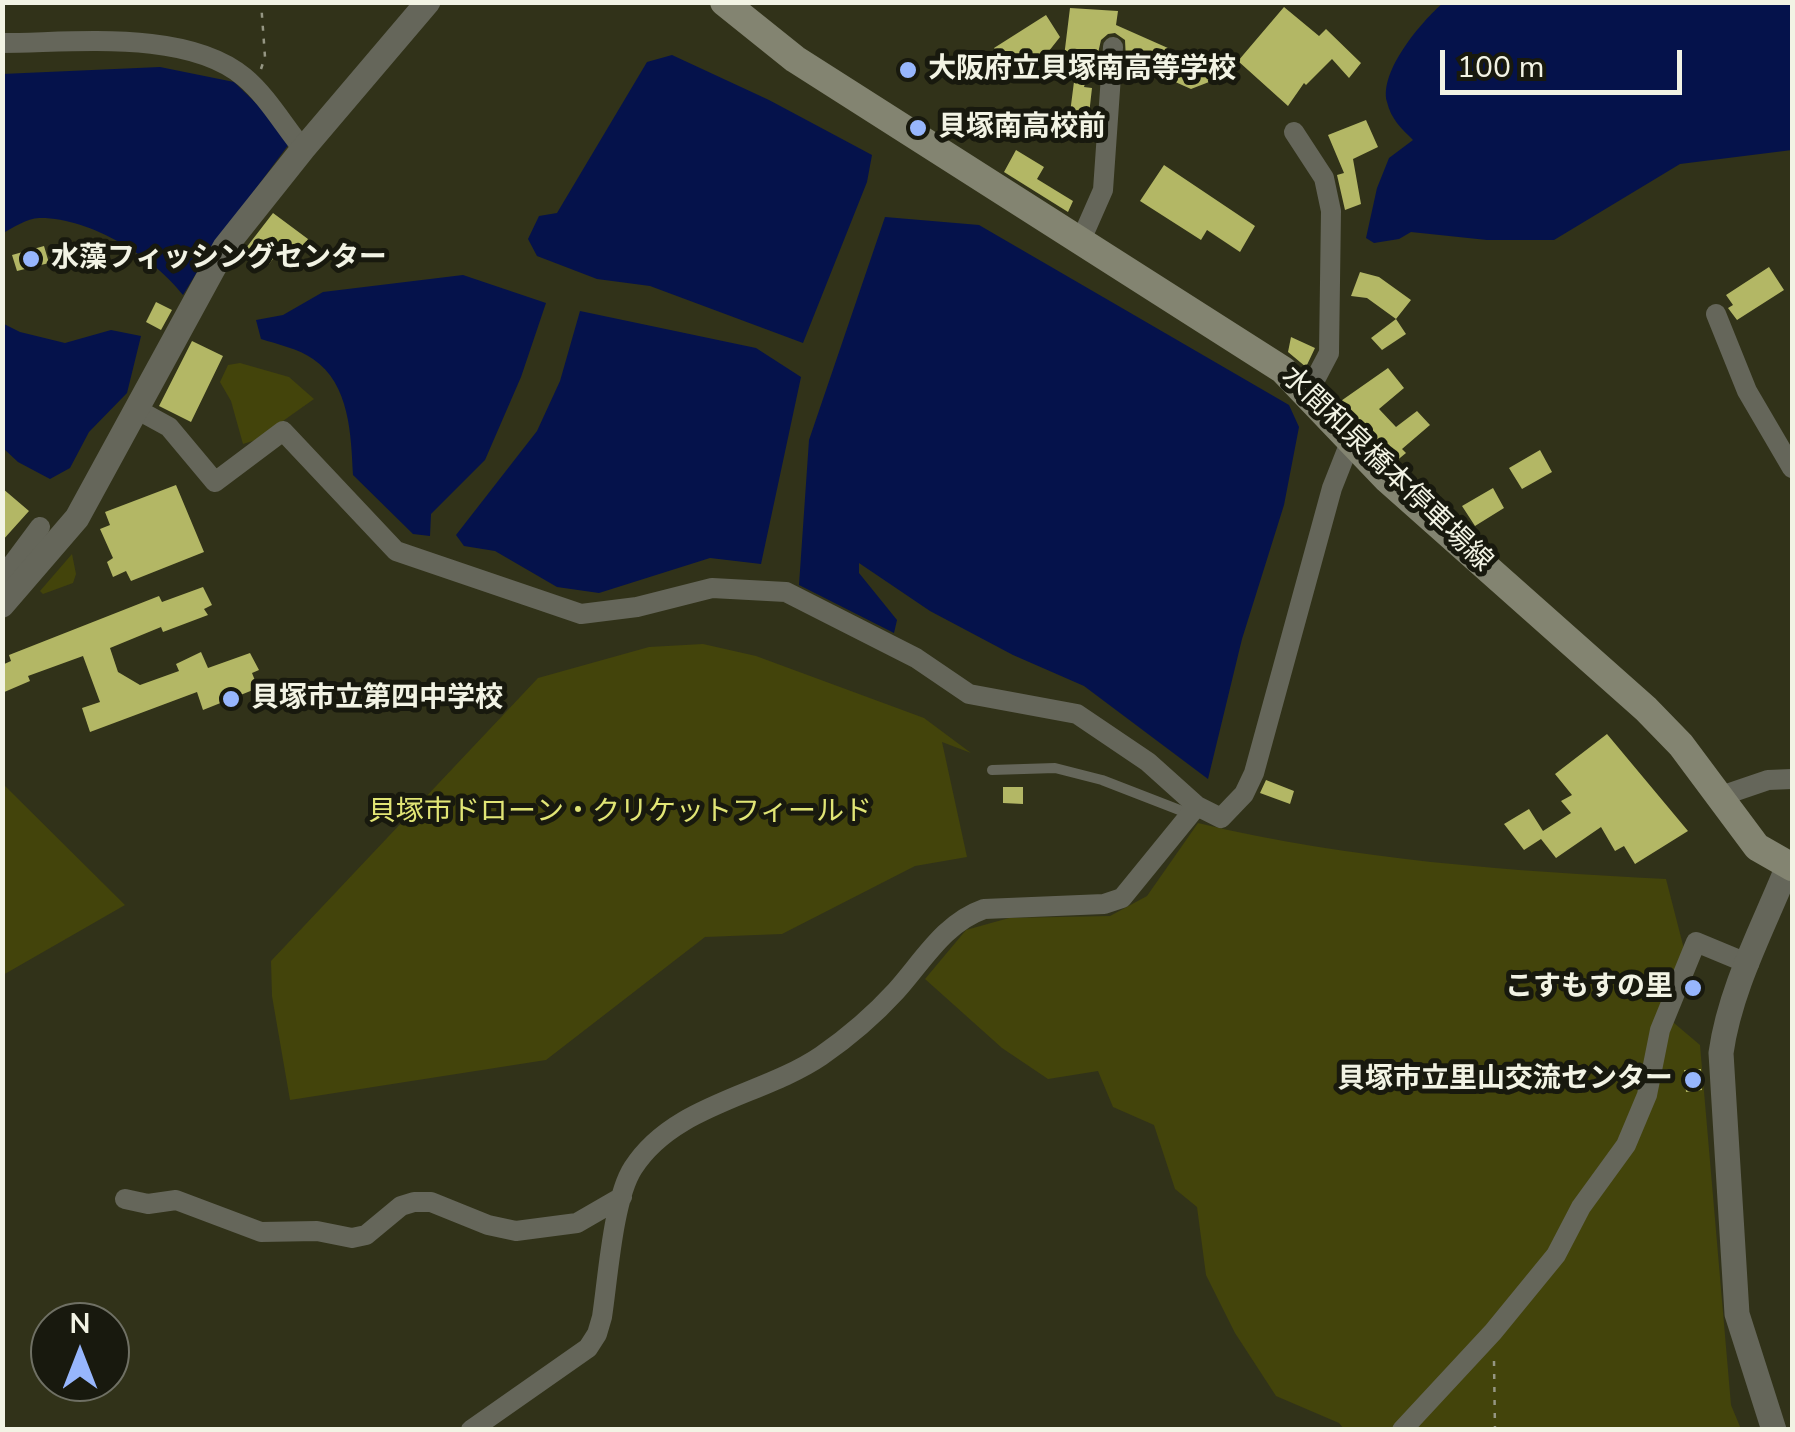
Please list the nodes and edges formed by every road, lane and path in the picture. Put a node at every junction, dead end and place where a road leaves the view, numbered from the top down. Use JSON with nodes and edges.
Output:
{"nodes":[{"id":1,"x":261,"y":2,"type":"edge"},
{"id":2,"x":428,"y":2,"type":"edge"},
{"id":3,"x":724,"y":2,"type":"edge"},
{"id":4,"x":2,"y":42,"type":"edge"},
{"id":5,"x":1113,"y":47,"type":"dead end"},
{"id":6,"x":248,"y":80,"type":"junction"},
{"id":7,"x":1294,"y":132,"type":"dead end"},
{"id":8,"x":303,"y":148,"type":"junction"},
{"id":9,"x":1081,"y":240,"type":"junction"},
{"id":10,"x":1716,"y":314,"type":"dead end"},
{"id":11,"x":1308,"y":394,"type":"junction"},
{"id":12,"x":138,"y":410,"type":"junction"},
{"id":13,"x":1352,"y":440,"type":"junction"},
{"id":14,"x":1792,"y":468,"type":"edge"},
{"id":15,"x":40,"y":527,"type":"dead end"},
{"id":16,"x":5,"y":592,"type":"edge"},
{"id":17,"x":992,"y":770,"type":"dead end"},
{"id":18,"x":1792,"y":779,"type":"edge"},
{"id":19,"x":1720,"y":796,"type":"junction"},
{"id":20,"x":1190,"y":808,"type":"junction"},
{"id":21,"x":1790,"y":866,"type":"edge"},
{"id":22,"x":1749,"y":964,"type":"junction"},
{"id":23,"x":622,"y":1197,"type":"junction"},
{"id":24,"x":125,"y":1200,"type":"dead end"},
{"id":25,"x":1493,"y":1332,"type":"junction"},
{"id":26,"x":471,"y":1430,"type":"edge"},
{"id":27,"x":1402,"y":1430,"type":"edge"},
{"id":28,"x":1495,"y":1430,"type":"edge"},
{"id":29,"x":1774,"y":1430,"type":"edge"}],
"edges":[{"from":1,"to":6,"type":"path"},
{"from":2,"to":8,"type":"street"},
{"from":3,"to":9,"type":"main road","name":"水間和泉橋本停車場線"},
{"from":4,"to":6,"type":"street"},
{"from":5,"to":9,"type":"street"},
{"from":6,"to":8,"type":"street"},
{"from":7,"to":11,"type":"street"},
{"from":8,"to":12,"type":"street"},
{"from":9,"to":11,"type":"main road","name":"水間和泉橋本停車場線"},
{"from":10,"to":14,"type":"street"},
{"from":11,"to":13,"type":"main road","name":"水間和泉橋本停車場線"},
{"from":12,"to":16,"type":"street"},
{"from":12,"to":20,"type":"street"},
{"from":13,"to":19,"type":"main road","name":"水間和泉橋本停車場線"},
{"from":13,"to":20,"type":"street"},
{"from":15,"to":16,"type":"street"},
{"from":17,"to":20,"type":"lane"},
{"from":18,"to":19,"type":"street"},
{"from":19,"to":21,"type":"main road","name":"水間和泉橋本停車場線"},
{"from":20,"to":23,"type":"street"},
{"from":21,"to":22,"type":"street"},
{"from":22,"to":25,"type":"street"},
{"from":22,"to":29,"type":"street"},
{"from":23,"to":24,"type":"street"},
{"from":23,"to":26,"type":"street"},
{"from":25,"to":27,"type":"street"},
{"from":25,"to":28,"type":"path"}]}
